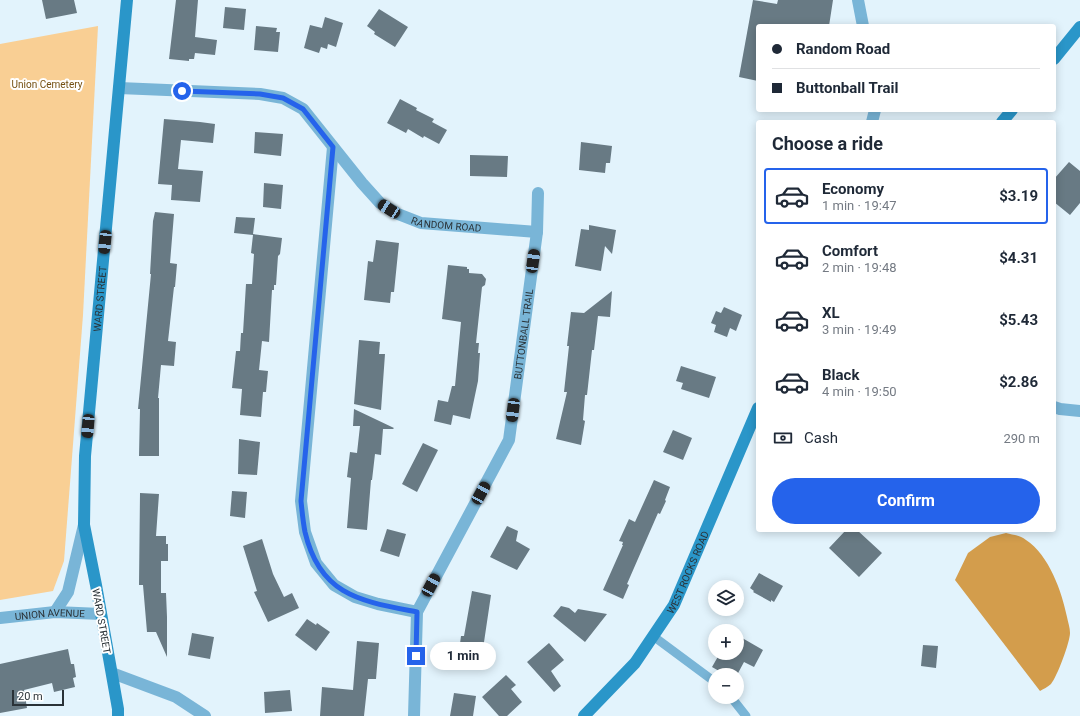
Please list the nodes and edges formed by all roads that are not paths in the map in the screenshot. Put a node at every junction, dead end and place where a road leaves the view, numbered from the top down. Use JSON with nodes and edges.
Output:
{"nodes":[{"id":1,"x":127,"y":0,"type":"edge"},
{"id":2,"x":858,"y":0,"type":"edge"},
{"id":3,"x":863,"y":24,"type":"edge"},
{"id":4,"x":1080,"y":27,"type":"edge"},
{"id":5,"x":1056,"y":57,"type":"edge"},
{"id":6,"x":120,"y":88,"type":"junction"},
{"id":7,"x":1010,"y":112,"type":"edge"},
{"id":8,"x":1004,"y":120,"type":"edge"},
{"id":9,"x":333,"y":147,"type":"junction"},
{"id":10,"x":538,"y":193,"type":"dead end"},
{"id":11,"x":537,"y":232,"type":"junction"},
{"id":12,"x":1056,"y":408,"type":"edge"},
{"id":13,"x":1080,"y":411,"type":"edge"},
{"id":14,"x":756,"y":413,"type":"edge"},
{"id":15,"x":84,"y":525,"type":"junction"},
{"id":16,"x":55,"y":612,"type":"junction"},
{"id":17,"x":417,"y":612,"type":"junction"},
{"id":18,"x":101,"y":614,"type":"junction"},
{"id":19,"x":0,"y":618,"type":"edge"},
{"id":20,"x":653,"y":636,"type":"junction"},
{"id":21,"x":112,"y":673,"type":"junction"},
{"id":22,"x":708,"y":677,"type":"edge"},
{"id":23,"x":737,"y":704,"type":"edge"},
{"id":24,"x":118,"y":716,"type":"edge"},
{"id":25,"x":205,"y":716,"type":"edge"},
{"id":26,"x":414,"y":716,"type":"edge"},
{"id":27,"x":584,"y":716,"type":"edge"},
{"id":28,"x":746,"y":716,"type":"edge"}],
"edges":[{"from":1,"to":6,"type":"main road","name":"WARD STREET"},
{"from":2,"to":3,"type":"street"},
{"from":4,"to":5,"type":"main road"},
{"from":6,"to":9,"type":"street","name":"RANDOM ROAD"},
{"from":6,"to":15,"type":"main road","name":"WARD STREET"},
{"from":7,"to":8,"type":"main road"},
{"from":9,"to":11,"type":"street","name":"RANDOM ROAD"},
{"from":9,"to":17,"type":"street"},
{"from":10,"to":11,"type":"street","name":"BUTTONBALL TRAIL"},
{"from":11,"to":17,"type":"street","name":"BUTTONBALL TRAIL"},
{"from":12,"to":13,"type":"street"},
{"from":14,"to":20,"type":"main road","name":"WEST ROCKS ROAD"},
{"from":15,"to":16,"type":"street","name":"WARD STREET"},
{"from":15,"to":18,"type":"main road","name":"WARD STREET"},
{"from":16,"to":18,"type":"street","name":"UNION AVENUE"},
{"from":16,"to":19,"type":"street","name":"UNION AVENUE"},
{"from":17,"to":26,"type":"street","name":"BUTTONBALL TRAIL"},
{"from":18,"to":21,"type":"main road","name":"WARD STREET"},
{"from":20,"to":22,"type":"lane"},
{"from":20,"to":27,"type":"main road","name":"WEST ROCKS ROAD"},
{"from":21,"to":24,"type":"main road","name":"WARD STREET"},
{"from":21,"to":25,"type":"street"},
{"from":23,"to":28,"type":"lane"}]}
